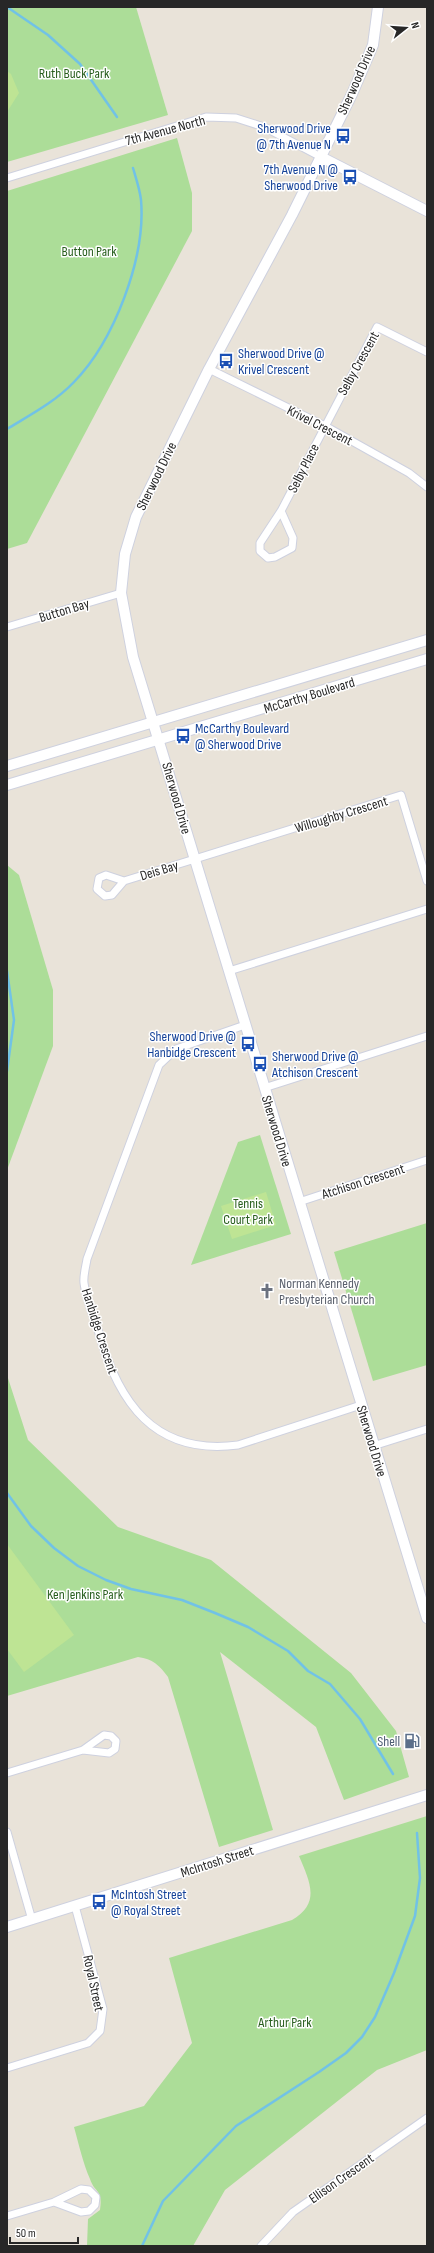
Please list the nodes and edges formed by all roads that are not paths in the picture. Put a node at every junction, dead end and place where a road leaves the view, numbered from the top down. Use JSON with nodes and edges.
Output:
{"nodes":[{"id":1,"x":378,"y":7,"type":"edge"},
{"id":2,"x":321,"y":157,"type":"junction"},
{"id":3,"x":7,"y":178,"type":"edge"},
{"id":4,"x":427,"y":212,"type":"edge"},
{"id":5,"x":427,"y":352,"type":"edge"},
{"id":6,"x":209,"y":369,"type":"junction"},
{"id":7,"x":324,"y":426,"type":"junction"},
{"id":8,"x":427,"y":487,"type":"edge"},
{"id":9,"x":281,"y":511,"type":"junction"},
{"id":10,"x":121,"y":593,"type":"junction"},
{"id":11,"x":7,"y":627,"type":"edge"},
{"id":12,"x":427,"y":640,"type":"edge"},
{"id":13,"x":427,"y":659,"type":"edge"},
{"id":14,"x":154,"y":723,"type":"junction"},
{"id":15,"x":159,"y":741,"type":"junction"},
{"id":16,"x":7,"y":766,"type":"edge"},
{"id":17,"x":7,"y":785,"type":"edge"},
{"id":18,"x":194,"y":859,"type":"junction"},
{"id":19,"x":124,"y":880,"type":"dead end"},
{"id":20,"x":427,"y":881,"type":"edge"},
{"id":21,"x":427,"y":909,"type":"edge"},
{"id":22,"x":229,"y":972,"type":"junction"},
{"id":23,"x":245,"y":1025,"type":"junction"},
{"id":24,"x":427,"y":1036,"type":"edge"},
{"id":25,"x":264,"y":1088,"type":"junction"},
{"id":26,"x":427,"y":1160,"type":"edge"},
{"id":27,"x":299,"y":1202,"type":"junction"},
{"id":28,"x":361,"y":1405,"type":"junction"},
{"id":29,"x":427,"y":1429,"type":"edge"},
{"id":30,"x":373,"y":1446,"type":"junction"},
{"id":31,"x":427,"y":1618,"type":"edge"},
{"id":32,"x":83,"y":1750,"type":"dead end"},
{"id":33,"x":7,"y":1773,"type":"edge"},
{"id":34,"x":427,"y":1796,"type":"edge"},
{"id":35,"x":7,"y":1832,"type":"edge"},
{"id":36,"x":75,"y":1906,"type":"junction"},
{"id":37,"x":32,"y":1920,"type":"junction"},
{"id":38,"x":7,"y":1927,"type":"edge"},
{"id":39,"x":7,"y":2068,"type":"edge"},
{"id":40,"x":427,"y":2118,"type":"edge"},
{"id":41,"x":54,"y":2202,"type":"junction"},
{"id":42,"x":7,"y":2216,"type":"edge"},
{"id":43,"x":260,"y":2246,"type":"edge"}],
"edges":[{"from":1,"to":2,"type":"street","name":"Sherwood Drive"},
{"from":2,"to":3,"type":"street","name":"7th Avenue North"},
{"from":2,"to":4,"type":"street","name":"7th Avenue North"},
{"from":2,"to":6,"type":"street","name":"Sherwood Drive"},
{"from":5,"to":7,"type":"street","name":"Selby Crescent"},
{"from":6,"to":7,"type":"street","name":"Krivel Crescent"},
{"from":6,"to":10,"type":"street","name":"Sherwood Drive"},
{"from":7,"to":8,"type":"street","name":"Krivel Crescent"},
{"from":7,"to":9,"type":"street","name":"Selby Place"},
{"from":9,"to":9,"type":"street","name":"Selby Place"},
{"from":10,"to":11,"type":"street","name":"Button Bay"},
{"from":10,"to":14,"type":"street","name":"Sherwood Drive"},
{"from":12,"to":14,"type":"street","name":"McCarthy Boulevard"},
{"from":13,"to":15,"type":"street","name":"McCarthy Boulevard"},
{"from":14,"to":15,"type":"street","name":"Sherwood Drive"},
{"from":14,"to":16,"type":"street","name":"McCarthy Boulevard"},
{"from":15,"to":17,"type":"street","name":"McCarthy Boulevard"},
{"from":15,"to":18,"type":"street","name":"Sherwood Drive"},
{"from":18,"to":19,"type":"street","name":"Deis Bay"},
{"from":18,"to":20,"type":"street","name":"Willoughby Crescent"},
{"from":18,"to":22,"type":"street","name":"Sherwood Drive"},
{"from":21,"to":22,"type":"street"},
{"from":22,"to":23,"type":"street","name":"Sherwood Drive"},
{"from":23,"to":25,"type":"street","name":"Sherwood Drive"},
{"from":23,"to":28,"type":"street","name":"Hanbidge Crescent"},
{"from":24,"to":25,"type":"street"},
{"from":25,"to":27,"type":"street","name":"Sherwood Drive"},
{"from":26,"to":27,"type":"street","name":"Atchison Crescent"},
{"from":27,"to":28,"type":"street","name":"Sherwood Drive"},
{"from":28,"to":30,"type":"street","name":"Sherwood Drive"},
{"from":29,"to":30,"type":"street"},
{"from":30,"to":31,"type":"street","name":"Sherwood Drive"},
{"from":32,"to":33,"type":"street"},
{"from":34,"to":36,"type":"street","name":"McIntosh Street"},
{"from":35,"to":37,"type":"street"},
{"from":36,"to":37,"type":"street","name":"McIntosh Street"},
{"from":36,"to":39,"type":"street","name":"Royal Street"},
{"from":37,"to":38,"type":"street","name":"McIntosh Street"},
{"from":40,"to":43,"type":"street","name":"Ellison Crescent"},
{"from":41,"to":41,"type":"street"},
{"from":41,"to":42,"type":"street"}]}
